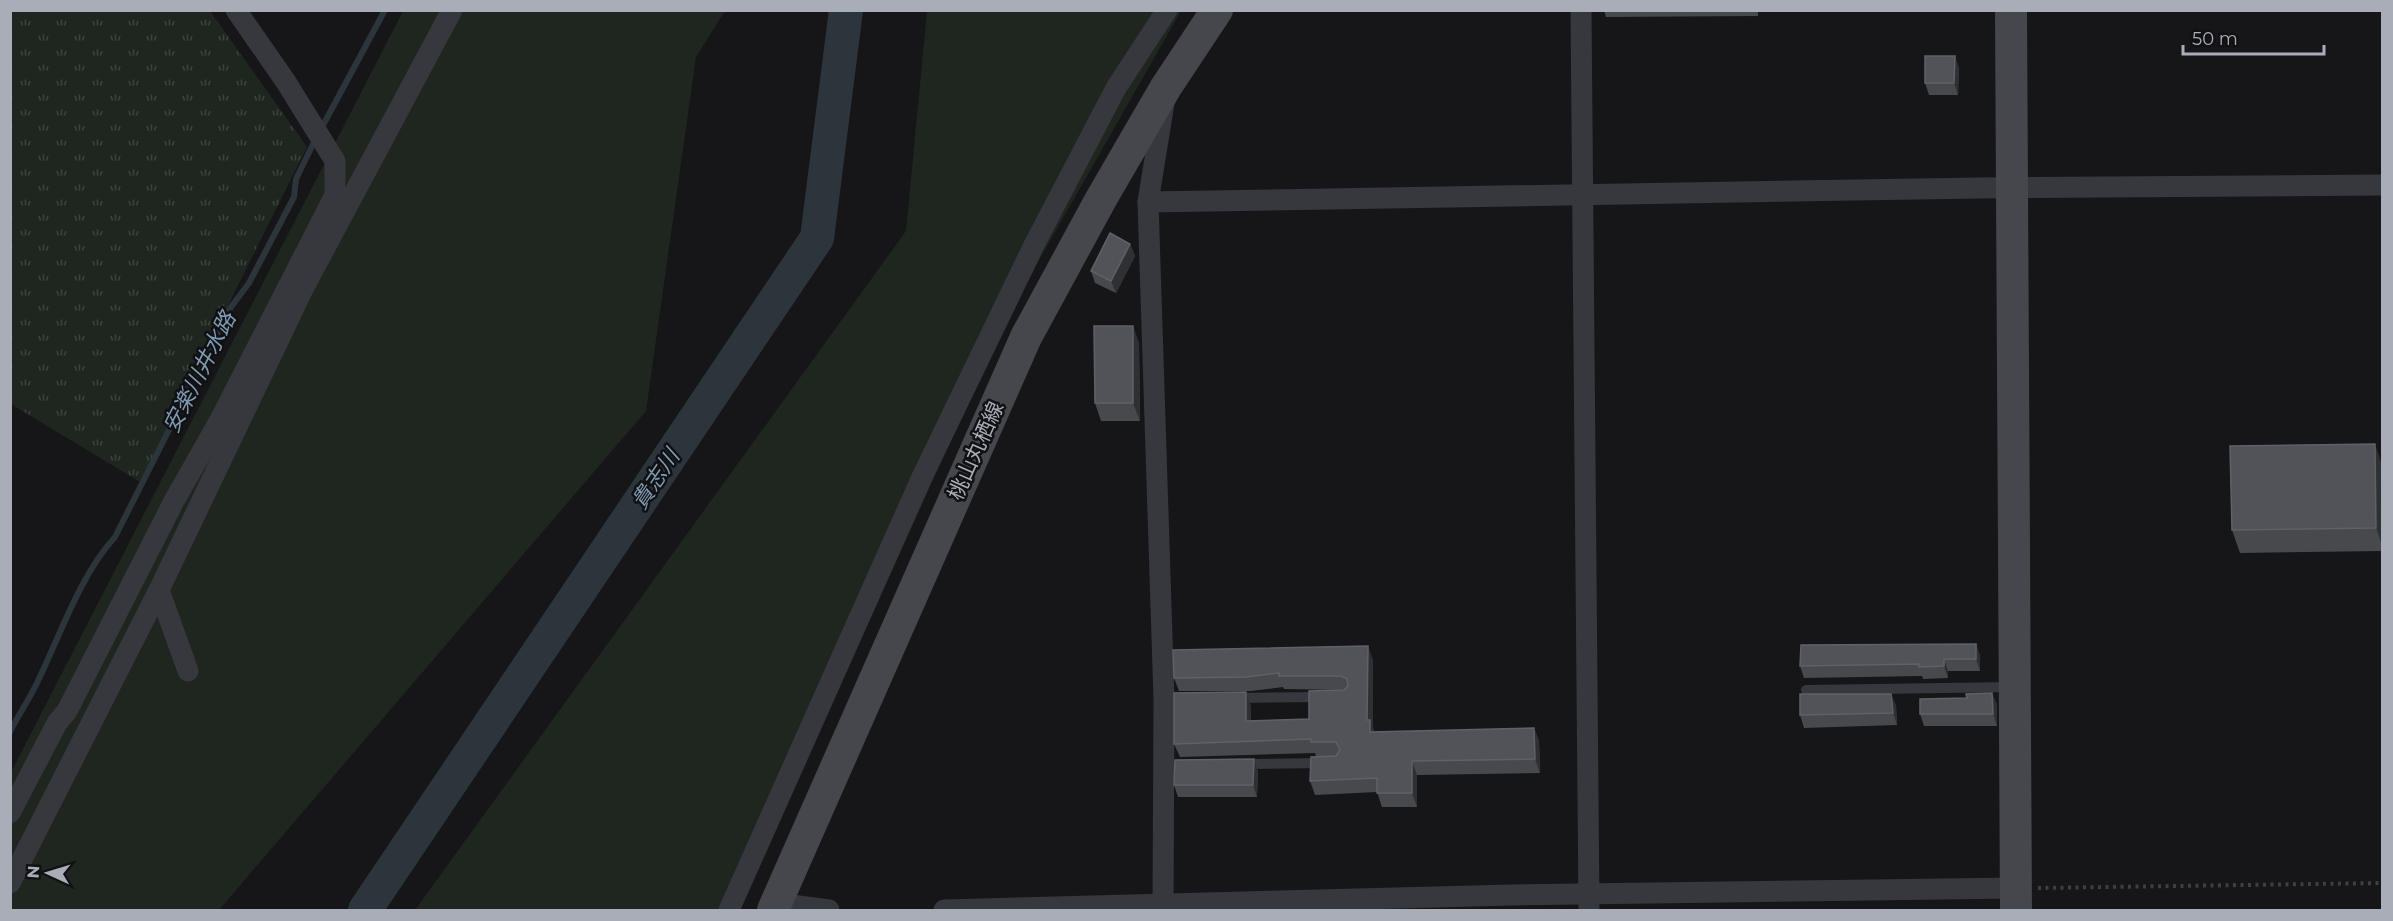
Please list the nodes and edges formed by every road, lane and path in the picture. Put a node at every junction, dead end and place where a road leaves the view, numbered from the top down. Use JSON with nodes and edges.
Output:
{"nodes":[{"id":1,"x":236,"y":10,"type":"edge"},
{"id":2,"x":452,"y":10,"type":"edge"},
{"id":3,"x":1167,"y":10,"type":"edge"},
{"id":4,"x":1217,"y":10,"type":"edge"},
{"id":5,"x":1581,"y":10,"type":"edge"},
{"id":6,"x":2011,"y":10,"type":"edge"},
{"id":7,"x":1166,"y":87,"type":"junction"},
{"id":8,"x":2382,"y":185,"type":"edge"},
{"id":9,"x":2012,"y":188,"type":"junction"},
{"id":10,"x":1581,"y":195,"type":"junction"},
{"id":11,"x":1148,"y":202,"type":"junction"},
{"id":12,"x":159,"y":590,"type":"junction"},
{"id":13,"x":188,"y":671,"type":"dead end"},
{"id":14,"x":2014,"y":687,"type":"junction"},
{"id":15,"x":1806,"y":690,"type":"dead end"},
{"id":16,"x":1335,"y":697,"type":"edge"},
{"id":17,"x":1221,"y":698,"type":"edge"},
{"id":18,"x":1338,"y":763,"type":"edge"},
{"id":19,"x":1232,"y":764,"type":"edge"},
{"id":20,"x":10,"y":813,"type":"edge"},
{"id":21,"x":10,"y":883,"type":"edge"},
{"id":22,"x":2382,"y":883,"type":"edge"},
{"id":23,"x":2016,"y":899,"type":"edge"},
{"id":24,"x":1589,"y":902,"type":"edge"},
{"id":25,"x":775,"y":907,"type":"edge"},
{"id":26,"x":1163,"y":907,"type":"edge"},
{"id":27,"x":729,"y":910,"type":"edge"},
{"id":28,"x":829,"y":910,"type":"edge"},
{"id":29,"x":944,"y":910,"type":"edge"}],
"edges":[{"from":1,"to":20,"type":"street"},
{"from":2,"to":12,"type":"street"},
{"from":3,"to":27,"type":"street"},
{"from":4,"to":7,"type":"main road","name":"桃山丸栖線"},
{"from":5,"to":10,"type":"street"},
{"from":6,"to":9,"type":"main road"},
{"from":7,"to":11,"type":"street"},
{"from":7,"to":25,"type":"main road","name":"桃山丸栖線"},
{"from":8,"to":9,"type":"street"},
{"from":9,"to":10,"type":"street"},
{"from":9,"to":14,"type":"main road"},
{"from":10,"to":11,"type":"street"},
{"from":10,"to":24,"type":"street"},
{"from":11,"to":26,"type":"street"},
{"from":12,"to":13,"type":"street"},
{"from":12,"to":21,"type":"street"},
{"from":14,"to":15,"type":"lane"},
{"from":14,"to":23,"type":"main road"},
{"from":16,"to":17,"type":"lane"},
{"from":18,"to":19,"type":"lane"},
{"from":22,"to":23,"type":"path"},
{"from":23,"to":24,"type":"street"},
{"from":24,"to":26,"type":"street"},
{"from":25,"to":28,"type":"street"},
{"from":26,"to":29,"type":"street"}]}
